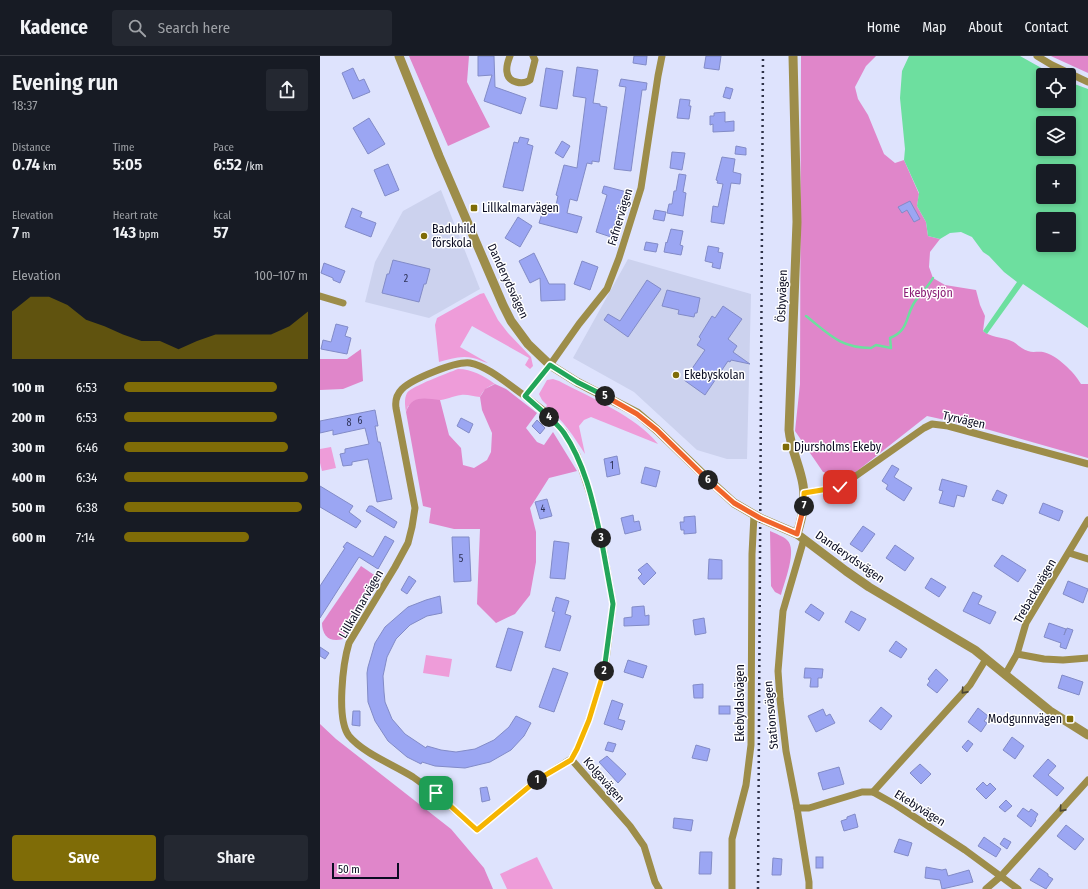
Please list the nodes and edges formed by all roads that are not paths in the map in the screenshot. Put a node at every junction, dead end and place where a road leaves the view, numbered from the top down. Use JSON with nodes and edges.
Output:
{"nodes":[{"id":1,"x":399,"y":56,"type":"edge"},
{"id":2,"x":510,"y":56,"type":"edge"},
{"id":3,"x":533,"y":56,"type":"edge"},
{"id":4,"x":662,"y":56,"type":"edge"},
{"id":5,"x":793,"y":56,"type":"edge"},
{"id":6,"x":1038,"y":56,"type":"edge"},
{"id":7,"x":1088,"y":82,"type":"edge"},
{"id":8,"x":320,"y":296,"type":"edge"},
{"id":9,"x":343,"y":303,"type":"dead end"},
{"id":10,"x":550,"y":365,"type":"junction"},
{"id":11,"x":525,"y":396,"type":"junction"},
{"id":12,"x":1088,"y":464,"type":"edge"},
{"id":13,"x":804,"y":493,"type":"junction"},
{"id":14,"x":754,"y":515,"type":"junction"},
{"id":15,"x":1088,"y":520,"type":"edge"},
{"id":16,"x":800,"y":537,"type":"junction"},
{"id":17,"x":1069,"y":553,"type":"junction"},
{"id":18,"x":1088,"y":559,"type":"edge"},
{"id":19,"x":1017,"y":654,"type":"junction"},
{"id":20,"x":1088,"y":658,"type":"edge"},
{"id":21,"x":986,"y":659,"type":"junction"},
{"id":22,"x":1005,"y":675,"type":"junction"},
{"id":23,"x":1088,"y":735,"type":"edge"},
{"id":24,"x":571,"y":760,"type":"junction"},
{"id":25,"x":1088,"y":780,"type":"edge"},
{"id":26,"x":873,"y":792,"type":"junction"},
{"id":27,"x":797,"y":808,"type":"junction"},
{"id":28,"x":1001,"y":876,"type":"junction"},
{"id":29,"x":659,"y":889,"type":"edge"},
{"id":30,"x":732,"y":889,"type":"edge"},
{"id":31,"x":809,"y":889,"type":"edge"},
{"id":32,"x":986,"y":889,"type":"edge"},
{"id":33,"x":1018,"y":889,"type":"edge"}],
"edges":[{"from":1,"to":10,"type":"street","name":"Danderydsvägen"},
{"from":2,"to":3,"type":"street"},
{"from":4,"to":10,"type":"street","name":"Fafnervägen"},
{"from":5,"to":13,"type":"street","name":"Ösbyvägen"},
{"from":6,"to":7,"type":"street"},
{"from":8,"to":9,"type":"street"},
{"from":10,"to":11,"type":"street"},
{"from":10,"to":14,"type":"street","name":"Danderydsvägen"},
{"from":11,"to":24,"type":"street","name":"Kolgavägen"},
{"from":11,"to":24,"type":"street","name":"Lillkalmarvägen"},
{"from":12,"to":13,"type":"street","name":"Tyrvägen"},
{"from":13,"to":16,"type":"street","name":"Ösbyvägen"},
{"from":14,"to":16,"type":"street","name":"Danderydsvägen"},
{"from":14,"to":30,"type":"street","name":"Ekebydalsvägen"},
{"from":15,"to":17,"type":"street","name":"Trebackavägen"},
{"from":16,"to":21,"type":"street","name":"Danderydsvägen"},
{"from":16,"to":27,"type":"street","name":"Stationsvägen"},
{"from":17,"to":18,"type":"street"},
{"from":17,"to":19,"type":"street","name":"Trebackavägen"},
{"from":19,"to":20,"type":"street"},
{"from":19,"to":22,"type":"street","name":"Trebackavägen"},
{"from":21,"to":22,"type":"street","name":"Danderydsvägen"},
{"from":21,"to":26,"type":"street","one_way":true},
{"from":22,"to":23,"type":"street","name":"Danderydsvägen"},
{"from":24,"to":29,"type":"street","name":"Kolgavägen"},
{"from":25,"to":28,"type":"street","one_way":true},
{"from":26,"to":27,"type":"street"},
{"from":26,"to":28,"type":"street","name":"Ekebyvägen"},
{"from":27,"to":31,"type":"street","name":"Stationsvägen"},
{"from":28,"to":32,"type":"street"},
{"from":28,"to":33,"type":"street","name":"Ekebyvägen"}]}
